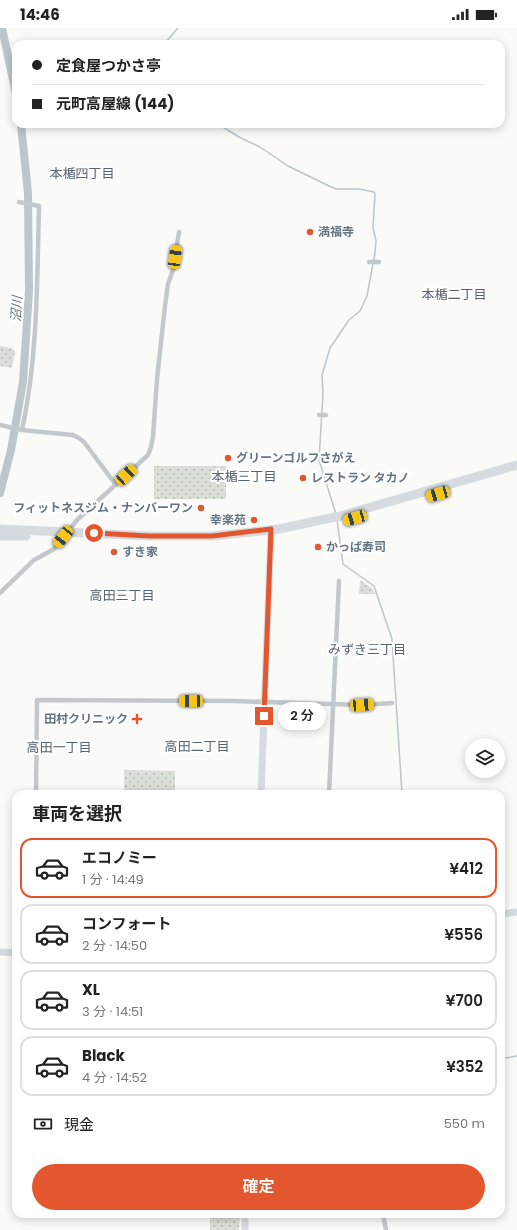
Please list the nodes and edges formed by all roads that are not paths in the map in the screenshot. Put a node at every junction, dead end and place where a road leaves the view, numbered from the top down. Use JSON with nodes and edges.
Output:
{"nodes":[{"id":1,"x":19,"y":202,"type":"dead end"},
{"id":2,"x":179,"y":232,"type":"dead end"},
{"id":3,"x":369,"y":262,"type":"dead end"},
{"id":4,"x":379,"y":262,"type":"dead end"},
{"id":5,"x":319,"y":415,"type":"dead end"},
{"id":6,"x":326,"y":415,"type":"dead end"},
{"id":7,"x":0,"y":425,"type":"edge"},
{"id":8,"x":22,"y":430,"type":"junction"},
{"id":9,"x":517,"y":465,"type":"edge"},
{"id":10,"x":517,"y":472,"type":"edge"},
{"id":11,"x":116,"y":485,"type":"junction"},
{"id":12,"x":337,"y":520,"type":"junction"},
{"id":13,"x":0,"y":529,"type":"edge"},
{"id":14,"x":271,"y":532,"type":"junction"},
{"id":15,"x":65,"y":534,"type":"junction"},
{"id":16,"x":0,"y":536,"type":"edge"},
{"id":17,"x":339,"y":581,"type":"dead end"},
{"id":18,"x":0,"y":593,"type":"edge"},
{"id":19,"x":264,"y":702,"type":"junction"},
{"id":20,"x":392,"y":703,"type":"dead end"},
{"id":21,"x":333,"y":704,"type":"junction"},
{"id":22,"x":36,"y":790,"type":"edge"},
{"id":23,"x":261,"y":790,"type":"edge"},
{"id":24,"x":329,"y":790,"type":"edge"},
{"id":25,"x":517,"y":912,"type":"edge"},
{"id":26,"x":505,"y":914,"type":"edge"},
{"id":27,"x":0,"y":952,"type":"edge"},
{"id":28,"x":12,"y":953,"type":"edge"},
{"id":29,"x":245,"y":1218,"type":"edge"},
{"id":30,"x":384,"y":1218,"type":"edge"},
{"id":31,"x":245,"y":1230,"type":"edge"},
{"id":32,"x":386,"y":1230,"type":"edge"}],
"edges":[{"from":1,"to":8,"type":"street"},
{"from":2,"to":11,"type":"street"},
{"from":3,"to":4,"type":"street"},
{"from":5,"to":6,"type":"street"},
{"from":7,"to":8,"type":"street"},
{"from":8,"to":11,"type":"street"},
{"from":9,"to":12,"type":"highway"},
{"from":10,"to":12,"type":"highway"},
{"from":11,"to":15,"type":"street"},
{"from":12,"to":14,"type":"highway"},
{"from":13,"to":15,"type":"highway"},
{"from":14,"to":15,"type":"highway"},
{"from":14,"to":19,"type":"main road"},
{"from":15,"to":16,"type":"highway"},
{"from":15,"to":18,"type":"street"},
{"from":17,"to":21,"type":"street"},
{"from":19,"to":21,"type":"street"},
{"from":19,"to":22,"type":"street"},
{"from":19,"to":23,"type":"main road"},
{"from":20,"to":21,"type":"street"},
{"from":21,"to":24,"type":"street"},
{"from":25,"to":26,"type":"main road"},
{"from":27,"to":28,"type":"main road"},
{"from":29,"to":31,"type":"main road"},
{"from":30,"to":32,"type":"street"}]}
